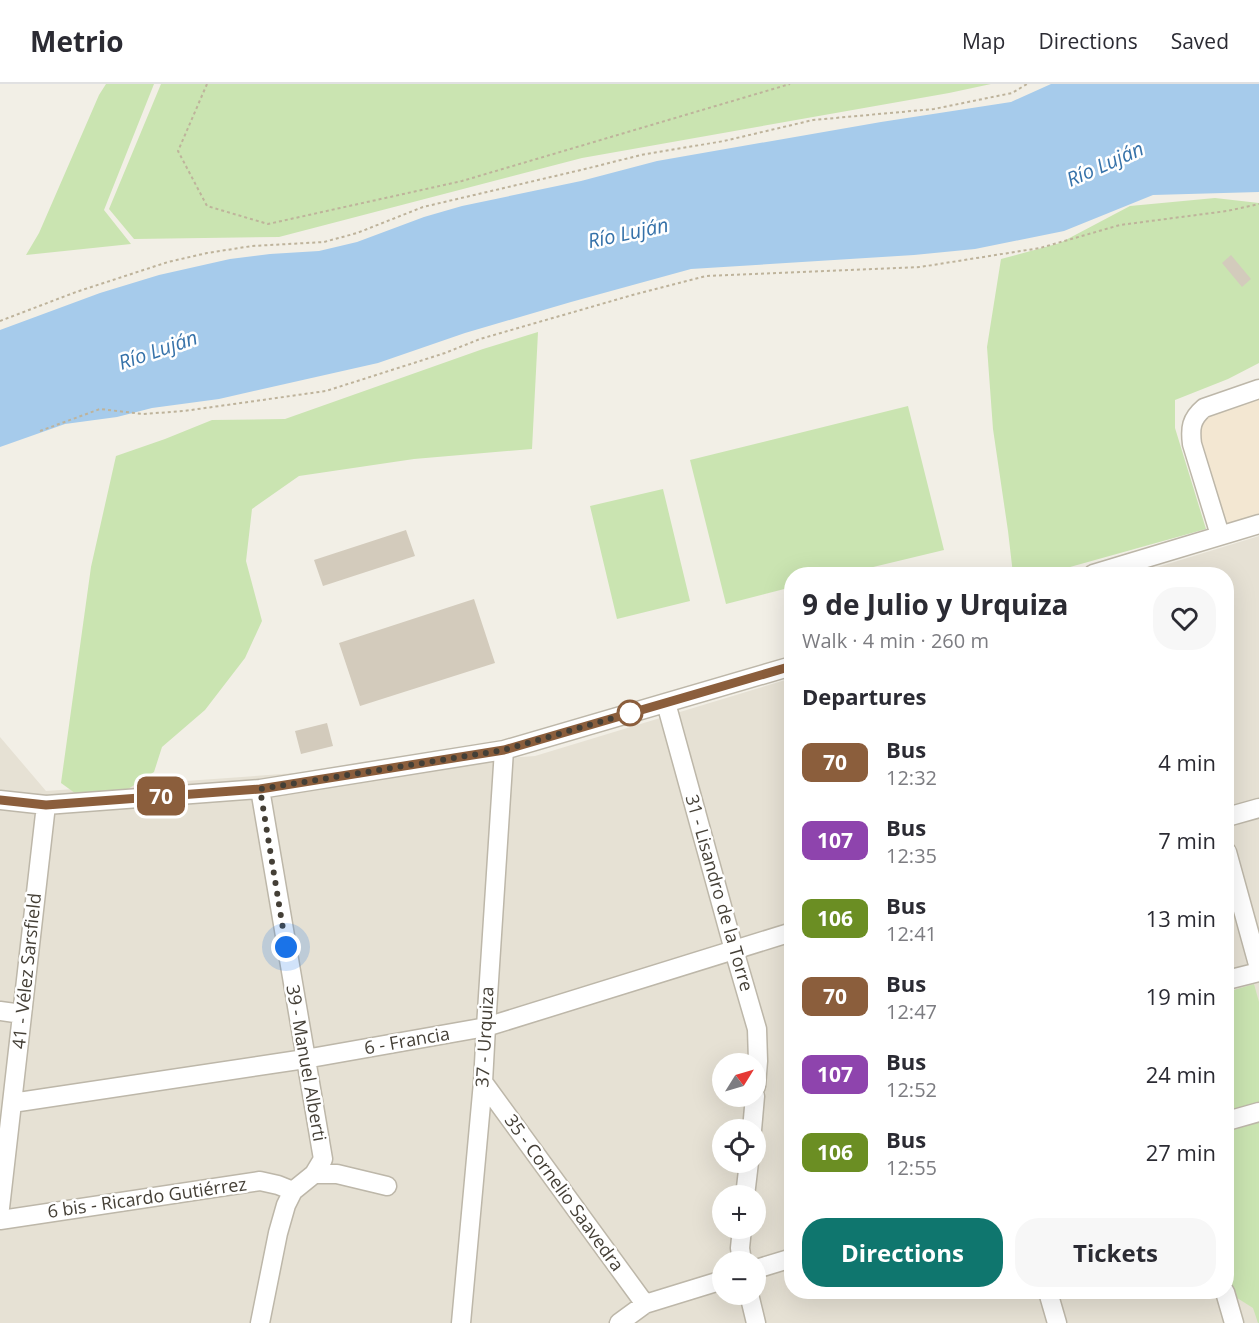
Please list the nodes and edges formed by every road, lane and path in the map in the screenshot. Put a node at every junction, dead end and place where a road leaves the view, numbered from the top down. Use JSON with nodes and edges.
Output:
{"nodes":[{"id":1,"x":207,"y":84,"type":"edge"},
{"id":2,"x":790,"y":84,"type":"edge"},
{"id":3,"x":1027,"y":84,"type":"edge"},
{"id":4,"x":1259,"y":204,"type":"edge"},
{"id":5,"x":0,"y":321,"type":"edge"},
{"id":6,"x":1259,"y":389,"type":"edge"},
{"id":7,"x":40,"y":431,"type":"dead end"},
{"id":8,"x":1259,"y":524,"type":"edge"},
{"id":9,"x":1220,"y":536,"type":"junction"},
{"id":10,"x":1117,"y":567,"type":"edge"},
{"id":11,"x":784,"y":668,"type":"edge"},
{"id":12,"x":666,"y":703,"type":"junction"},
{"id":13,"x":504,"y":750,"type":"junction"},
{"id":14,"x":260,"y":789,"type":"junction"},
{"id":15,"x":0,"y":800,"type":"edge"},
{"id":16,"x":46,"y":805,"type":"junction"},
{"id":17,"x":1259,"y":808,"type":"edge"},
{"id":18,"x":1234,"y":816,"type":"edge"},
{"id":19,"x":1234,"y":878,"type":"edge"},
{"id":20,"x":784,"y":934,"type":"edge"},
{"id":21,"x":734,"y":950,"type":"junction"},
{"id":22,"x":1259,"y":970,"type":"edge"},
{"id":23,"x":1234,"y":978,"type":"edge"},
{"id":24,"x":0,"y":1011,"type":"edge"},
{"id":25,"x":22,"y":1014,"type":"junction"},
{"id":26,"x":486,"y":1028,"type":"junction"},
{"id":27,"x":758,"y":1053,"type":"edge"},
{"id":28,"x":305,"y":1059,"type":"junction"},
{"id":29,"x":483,"y":1082,"type":"junction"},
{"id":30,"x":12,"y":1103,"type":"junction"},
{"id":31,"x":1259,"y":1112,"type":"edge"},
{"id":32,"x":1234,"y":1119,"type":"edge"},
{"id":33,"x":314,"y":1174,"type":"junction"},
{"id":34,"x":387,"y":1186,"type":"dead end"},
{"id":35,"x":293,"y":1191,"type":"junction"},
{"id":36,"x":0,"y":1208,"type":"edge"},
{"id":37,"x":0,"y":1220,"type":"edge"},
{"id":38,"x":784,"y":1260,"type":"edge"},
{"id":39,"x":766,"y":1266,"type":"edge"},
{"id":40,"x":712,"y":1283,"type":"edge"},
{"id":41,"x":1050,"y":1299,"type":"edge"},
{"id":42,"x":1227,"y":1299,"type":"edge"},
{"id":43,"x":645,"y":1304,"type":"junction"},
{"id":44,"x":752,"y":1305,"type":"edge"},
{"id":45,"x":260,"y":1323,"type":"edge"},
{"id":46,"x":460,"y":1323,"type":"edge"},
{"id":47,"x":619,"y":1323,"type":"edge"},
{"id":48,"x":756,"y":1323,"type":"edge"},
{"id":49,"x":1057,"y":1323,"type":"edge"},
{"id":50,"x":1234,"y":1323,"type":"edge"}],
"edges":[{"from":1,"to":2,"type":"path"},
{"from":3,"to":5,"type":"path"},
{"from":4,"to":7,"type":"path"},
{"from":6,"to":9,"type":"street"},
{"from":8,"to":9,"type":"street"},
{"from":9,"to":10,"type":"street"},
{"from":11,"to":12,"type":"street"},
{"from":12,"to":13,"type":"street"},
{"from":12,"to":21,"type":"street","name":"31 - Lisandro de la Torre"},
{"from":13,"to":14,"type":"street"},
{"from":13,"to":26,"type":"street","name":"37 - Urquiza"},
{"from":14,"to":16,"type":"street"},
{"from":14,"to":28,"type":"street","name":"39 - Manuel Alberti"},
{"from":15,"to":16,"type":"street"},
{"from":16,"to":25,"type":"street","name":"41 - Vélez Sarsfield"},
{"from":17,"to":18,"type":"street"},
{"from":19,"to":22,"type":"street"},
{"from":20,"to":21,"type":"street","name":"6 - Francia"},
{"from":21,"to":26,"type":"street","name":"6 - Francia"},
{"from":21,"to":27,"type":"street","name":"31 - Lisandro de la Torre"},
{"from":22,"to":23,"type":"street"},
{"from":24,"to":25,"type":"street"},
{"from":25,"to":30,"type":"street","name":"41 - Vélez Sarsfield"},
{"from":26,"to":28,"type":"street","name":"6 - Francia"},
{"from":26,"to":29,"type":"street","name":"37 - Urquiza"},
{"from":28,"to":30,"type":"street","name":"6 - Francia"},
{"from":28,"to":33,"type":"street","name":"39 - Manuel Alberti"},
{"from":29,"to":43,"type":"street","name":"35 - Cornelio Saavedra"},
{"from":29,"to":46,"type":"street","name":"37 - Urquiza"},
{"from":30,"to":36,"type":"street","name":"41 - Vélez Sarsfield"},
{"from":31,"to":32,"type":"street"},
{"from":33,"to":34,"type":"street"},
{"from":33,"to":35,"type":"street"},
{"from":35,"to":37,"type":"street","name":"6 bis - Ricardo Gutiérrez"},
{"from":35,"to":45,"type":"street"},
{"from":38,"to":39,"type":"street"},
{"from":40,"to":43,"type":"street"},
{"from":41,"to":49,"type":"street"},
{"from":42,"to":50,"type":"street"},
{"from":43,"to":47,"type":"street"},
{"from":44,"to":48,"type":"street"}]}
